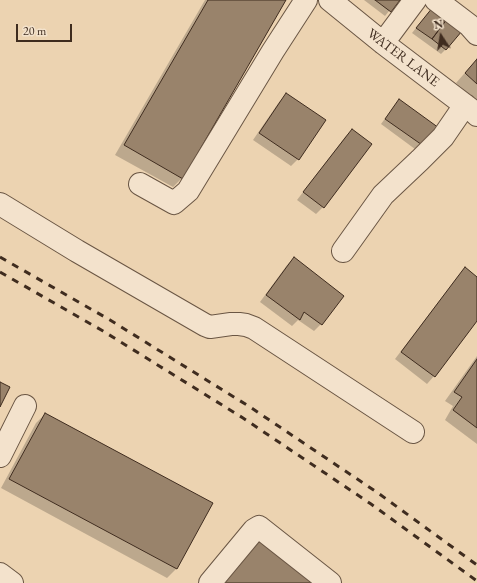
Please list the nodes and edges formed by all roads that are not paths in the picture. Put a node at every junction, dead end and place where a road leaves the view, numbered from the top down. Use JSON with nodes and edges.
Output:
{"nodes":[{"id":1,"x":306,"y":0,"type":"edge"},
{"id":2,"x":330,"y":0,"type":"edge"},
{"id":3,"x":415,"y":0,"type":"edge"},
{"id":4,"x":436,"y":0,"type":"edge"},
{"id":5,"x":477,"y":34,"type":"edge"},
{"id":6,"x":383,"y":43,"type":"junction"},
{"id":7,"x":471,"y":110,"type":"edge"},
{"id":8,"x":140,"y":184,"type":"dead end"},
{"id":9,"x":0,"y":204,"type":"edge"},
{"id":10,"x":343,"y":251,"type":"dead end"},
{"id":11,"x":25,"y":406,"type":"dead end"},
{"id":12,"x":413,"y":432,"type":"dead end"},
{"id":13,"x":0,"y":456,"type":"edge"},
{"id":14,"x":0,"y":574,"type":"edge"},
{"id":15,"x":12,"y":583,"type":"edge"},
{"id":16,"x":210,"y":583,"type":"edge"},
{"id":17,"x":330,"y":583,"type":"edge"}],
"edges":[{"from":1,"to":8,"type":"street"},
{"from":2,"to":6,"type":"street","name":"WATER LANE"},
{"from":3,"to":6,"type":"street"},
{"from":4,"to":5,"type":"street"},
{"from":6,"to":7,"type":"street","name":"WATER LANE"},
{"from":7,"to":10,"type":"street"},
{"from":9,"to":12,"type":"street"},
{"from":11,"to":13,"type":"street"},
{"from":14,"to":15,"type":"street"},
{"from":16,"to":17,"type":"street"}]}
